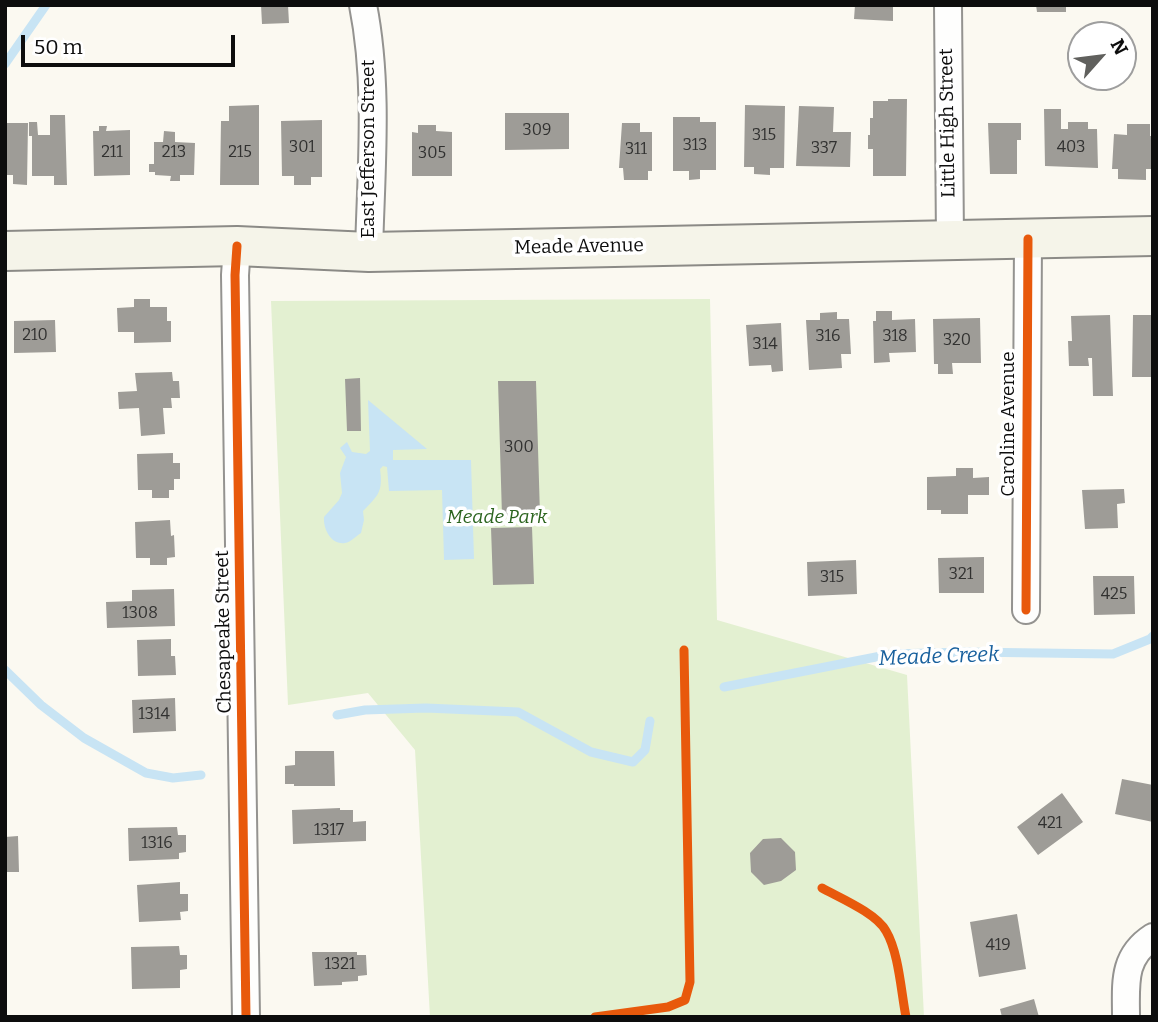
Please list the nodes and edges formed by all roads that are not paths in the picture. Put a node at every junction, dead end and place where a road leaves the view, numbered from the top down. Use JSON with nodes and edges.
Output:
{"nodes":[{"id":1,"x":363,"y":5,"type":"edge"},
{"id":2,"x":948,"y":5,"type":"edge"},
{"id":3,"x":1153,"y":236,"type":"edge"},
{"id":4,"x":1028,"y":239,"type":"junction"},
{"id":5,"x":950,"y":240,"type":"junction"},
{"id":6,"x":237,"y":246,"type":"junction"},
{"id":7,"x":5,"y":251,"type":"edge"},
{"id":8,"x":369,"y":252,"type":"junction"},
{"id":9,"x":1026,"y":610,"type":"dead end"},
{"id":10,"x":1153,"y":937,"type":"edge"},
{"id":11,"x":246,"y":1017,"type":"edge"},
{"id":12,"x":1126,"y":1017,"type":"edge"}],
"edges":[{"from":1,"to":8,"type":"street","name":"East Jefferson Street"},
{"from":2,"to":5,"type":"street","name":"Little High Street"},
{"from":3,"to":4,"type":"main road","name":"Meade Avenue"},
{"from":4,"to":5,"type":"main road","name":"Meade Avenue"},
{"from":4,"to":9,"type":"street","name":"Caroline Avenue"},
{"from":5,"to":8,"type":"main road","name":"Meade Avenue"},
{"from":6,"to":7,"type":"main road","name":"Meade Avenue"},
{"from":6,"to":8,"type":"main road","name":"Meade Avenue"},
{"from":6,"to":11,"type":"street","name":"Chesapeake Street"},
{"from":10,"to":12,"type":"street"}]}
